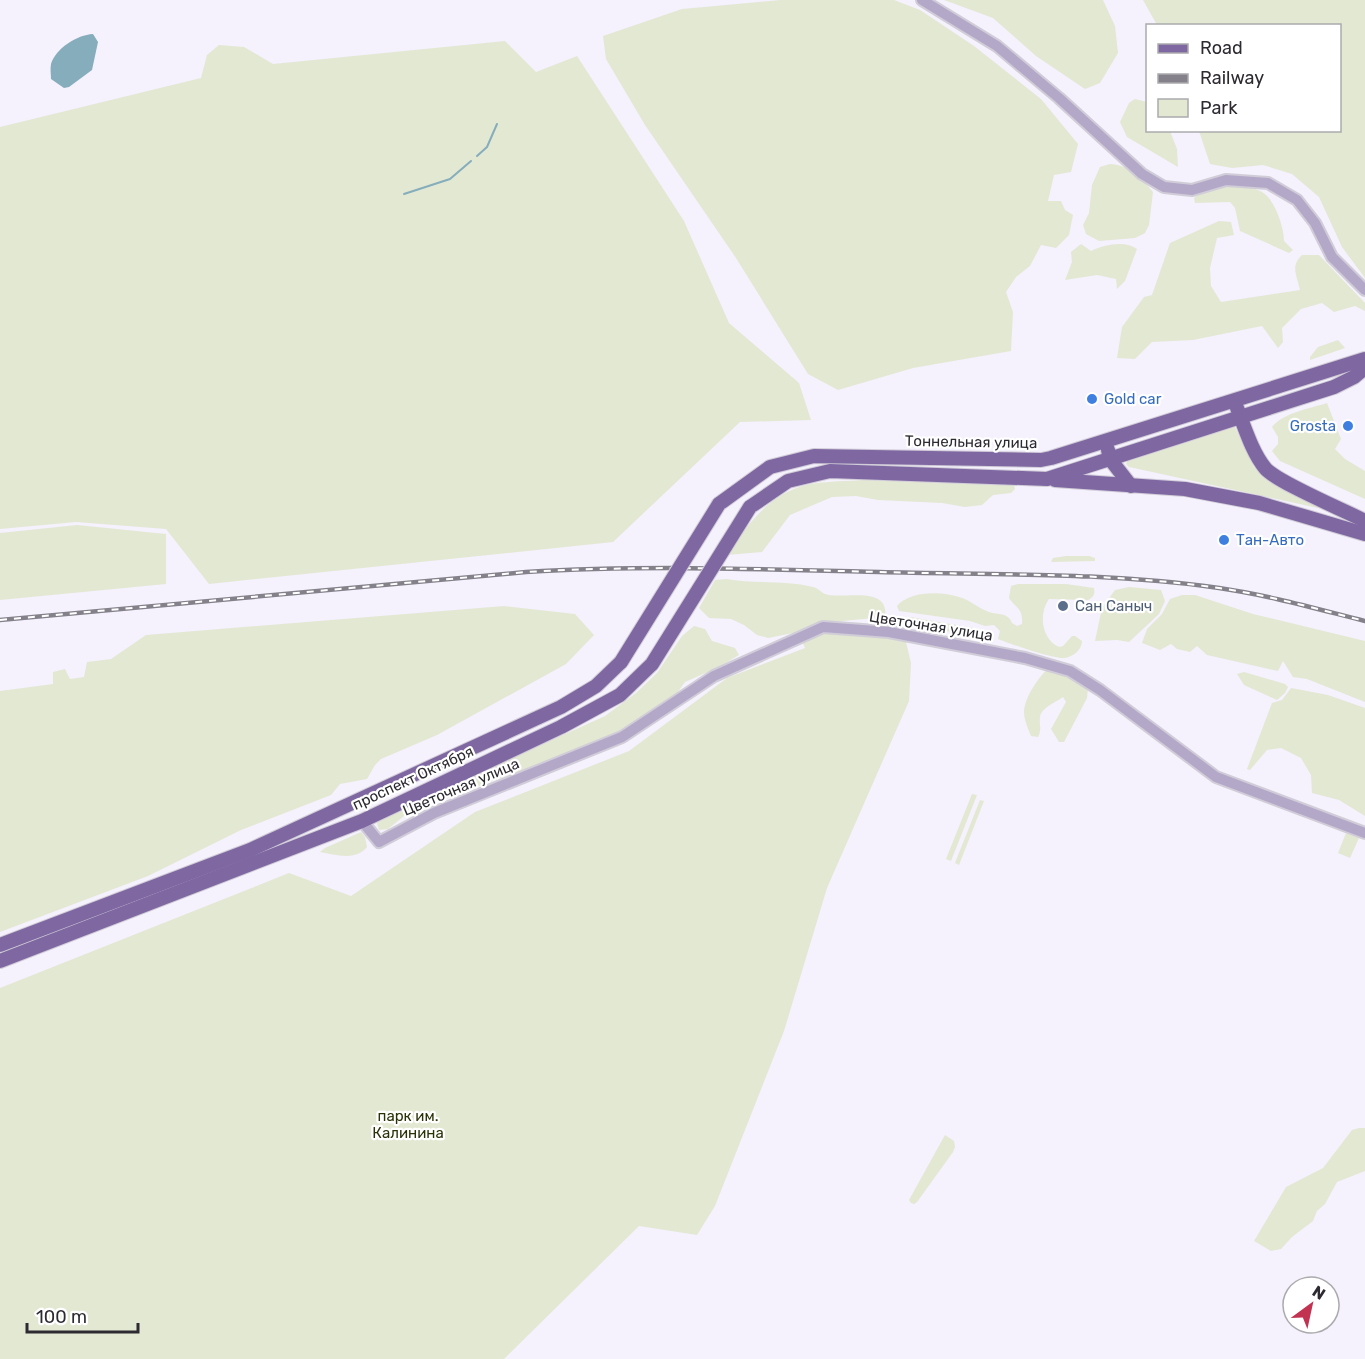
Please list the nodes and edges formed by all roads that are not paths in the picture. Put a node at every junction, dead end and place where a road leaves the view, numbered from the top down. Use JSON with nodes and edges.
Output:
{"nodes":[{"id":1,"x":922,"y":0,"type":"edge"},
{"id":2,"x":1365,"y":290,"type":"edge"},
{"id":3,"x":1365,"y":359,"type":"edge"},
{"id":4,"x":1365,"y":368,"type":"edge"},
{"id":5,"x":1234,"y":401,"type":"junction"},
{"id":6,"x":1240,"y":416,"type":"junction"},
{"id":7,"x":1106,"y":440,"type":"junction"},
{"id":8,"x":1110,"y":459,"type":"junction"},
{"id":9,"x":1047,"y":479,"type":"junction"},
{"id":10,"x":1131,"y":486,"type":"junction"},
{"id":11,"x":719,"y":504,"type":"joint"},
{"id":12,"x":1365,"y":520,"type":"edge"},
{"id":13,"x":1365,"y":534,"type":"edge"},
{"id":14,"x":363,"y":820,"type":"junction"},
{"id":15,"x":1365,"y":833,"type":"edge"},
{"id":16,"x":0,"y":945,"type":"edge"},
{"id":17,"x":0,"y":961,"type":"edge"}],
"edges":[{"from":1,"to":2,"type":"street"},
{"from":3,"to":5,"type":"main road","name":"Тоннельная улица"},
{"from":4,"to":6,"type":"main road"},
{"from":5,"to":6,"type":"main road"},
{"from":5,"to":7,"type":"main road","name":"Тоннельная улица"},
{"from":6,"to":8,"type":"main road"},
{"from":6,"to":12,"type":"main road"},
{"from":7,"to":8,"type":"main road"},
{"from":7,"to":11,"type":"main road","name":"Тоннельная улица"},
{"from":8,"to":9,"type":"main road"},
{"from":8,"to":10,"type":"main road"},
{"from":9,"to":10,"type":"main road"},
{"from":9,"to":14,"type":"main road","name":"проспект Октября","bridge":true},
{"from":10,"to":13,"type":"main road"},
{"from":11,"to":16,"type":"main road","name":"проспект Октября","bridge":true},
{"from":14,"to":15,"type":"street","name":"Цветочная улица"},
{"from":14,"to":17,"type":"main road","name":"проспект Октября"}]}
